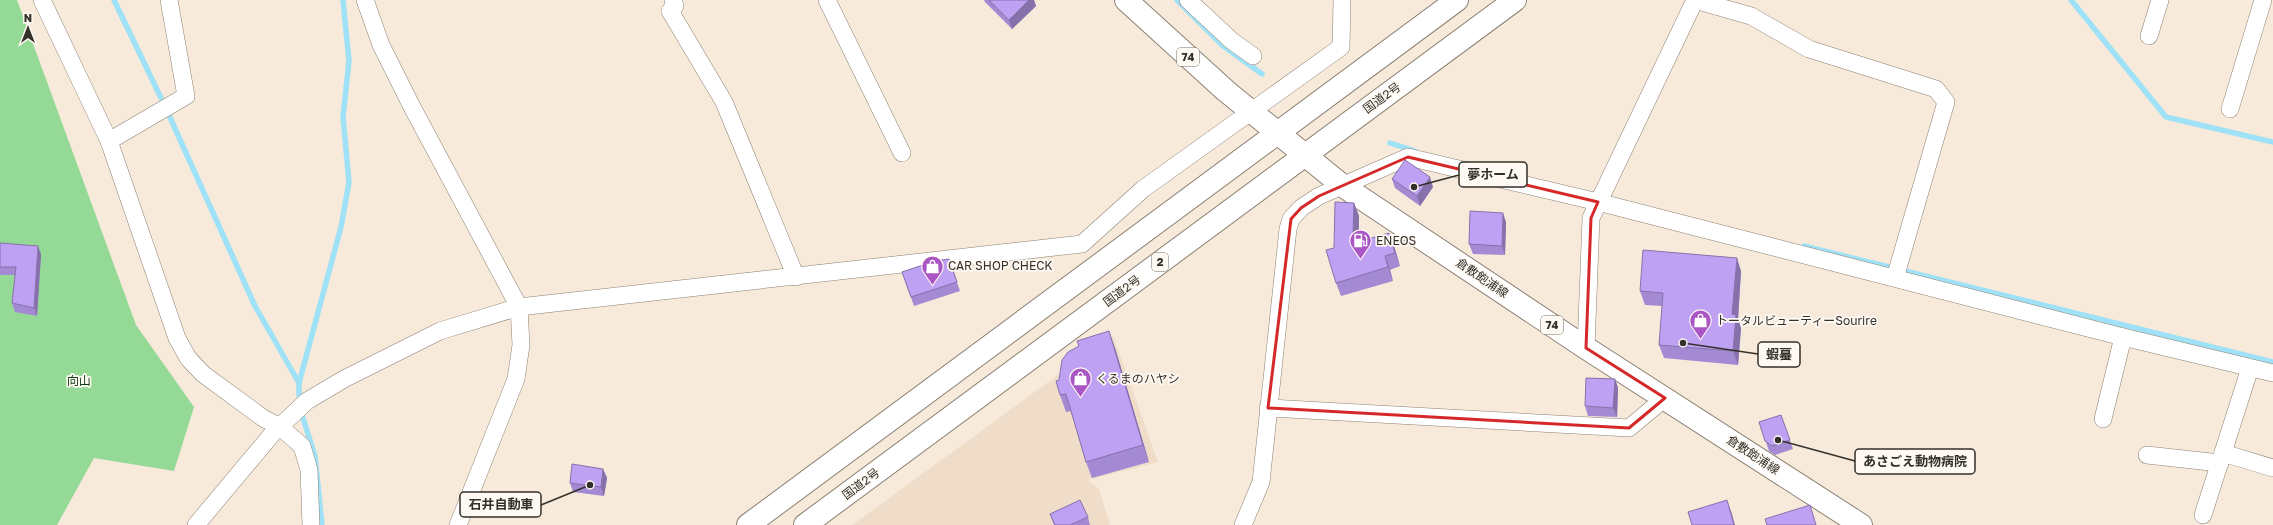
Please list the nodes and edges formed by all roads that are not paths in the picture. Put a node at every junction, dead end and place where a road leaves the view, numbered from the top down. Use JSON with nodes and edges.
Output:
{"nodes":[{"id":1,"x":42,"y":0,"type":"edge"},
{"id":2,"x":169,"y":0,"type":"edge"},
{"id":3,"x":365,"y":0,"type":"edge"},
{"id":4,"x":827,"y":0,"type":"edge"},
{"id":5,"x":1126,"y":0,"type":"edge"},
{"id":6,"x":1188,"y":0,"type":"edge"},
{"id":7,"x":1342,"y":0,"type":"edge"},
{"id":8,"x":1457,"y":0,"type":"edge"},
{"id":9,"x":1515,"y":0,"type":"edge"},
{"id":10,"x":1695,"y":0,"type":"edge"},
{"id":11,"x":2160,"y":0,"type":"edge"},
{"id":12,"x":2263,"y":0,"type":"edge"},
{"id":13,"x":677,"y":2,"type":"edge"},
{"id":14,"x":2149,"y":36,"type":"dead end"},
{"id":15,"x":1253,"y":56,"type":"dead end"},
{"id":16,"x":2230,"y":109,"type":"dead end"},
{"id":17,"x":1252,"y":112,"type":"junction"},
{"id":18,"x":1278,"y":132,"type":"junction"},
{"id":19,"x":109,"y":141,"type":"junction"},
{"id":20,"x":902,"y":153,"type":"dead end"},
{"id":21,"x":1305,"y":155,"type":"junction"},
{"id":22,"x":1343,"y":186,"type":"junction"},
{"id":23,"x":1600,"y":197,"type":"junction"},
{"id":24,"x":1897,"y":272,"type":"junction"},
{"id":25,"x":796,"y":277,"type":"junction"},
{"id":26,"x":519,"y":307,"type":"junction"},
{"id":27,"x":2123,"y":337,"type":"junction"},
{"id":28,"x":1586,"y":348,"type":"junction"},
{"id":29,"x":2250,"y":368,"type":"junction"},
{"id":30,"x":2273,"y":373,"type":"edge"},
{"id":31,"x":1665,"y":398,"type":"junction"},
{"id":32,"x":1268,"y":408,"type":"junction"},
{"id":33,"x":2103,"y":419,"type":"dead end"},
{"id":34,"x":280,"y":427,"type":"junction"},
{"id":35,"x":2147,"y":455,"type":"dead end"},
{"id":36,"x":2221,"y":458,"type":"junction"},
{"id":37,"x":2273,"y":468,"type":"edge"},
{"id":38,"x":2203,"y":515,"type":"dead end"},
{"id":39,"x":196,"y":525,"type":"edge"},
{"id":40,"x":311,"y":525,"type":"edge"},
{"id":41,"x":458,"y":525,"type":"edge"},
{"id":42,"x":748,"y":525,"type":"edge"},
{"id":43,"x":805,"y":525,"type":"edge"},
{"id":44,"x":1244,"y":525,"type":"edge"},
{"id":45,"x":1861,"y":525,"type":"edge"}],
"edges":[{"from":1,"to":19,"type":"street"},
{"from":2,"to":19,"type":"street"},
{"from":3,"to":26,"type":"street"},
{"from":4,"to":20,"type":"street"},
{"from":5,"to":17,"type":"main road","name":"倉敷飽浦線","number":"74"},
{"from":6,"to":15,"type":"street"},
{"from":7,"to":17,"type":"street"},
{"from":8,"to":18,"type":"main road"},
{"from":9,"to":21,"type":"main road","name":"国道2号","number":"2"},
{"from":10,"to":23,"type":"street"},
{"from":10,"to":24,"type":"street"},
{"from":11,"to":14,"type":"street"},
{"from":12,"to":16,"type":"street"},
{"from":13,"to":25,"type":"street"},
{"from":17,"to":18,"type":"main road","name":"倉敷飽浦線","number":"74"},
{"from":17,"to":25,"type":"street"},
{"from":18,"to":21,"type":"main road","name":"倉敷飽浦線","number":"74"},
{"from":18,"to":42,"type":"main road"},
{"from":19,"to":34,"type":"street"},
{"from":21,"to":22,"type":"main road","name":"倉敷飽浦線","number":"74"},
{"from":21,"to":43,"type":"main road","name":"国道2号","number":"2"},
{"from":22,"to":23,"type":"street"},
{"from":22,"to":28,"type":"main road","name":"倉敷飽浦線","number":"74"},
{"from":22,"to":32,"type":"street"},
{"from":23,"to":24,"type":"street"},
{"from":23,"to":28,"type":"street"},
{"from":24,"to":27,"type":"street"},
{"from":25,"to":26,"type":"street"},
{"from":26,"to":34,"type":"street"},
{"from":26,"to":41,"type":"street"},
{"from":27,"to":29,"type":"street"},
{"from":27,"to":33,"type":"street"},
{"from":28,"to":31,"type":"main road","name":"倉敷飽浦線","number":"74"},
{"from":29,"to":30,"type":"street"},
{"from":29,"to":36,"type":"street"},
{"from":31,"to":32,"type":"street"},
{"from":31,"to":45,"type":"main road","name":"倉敷飽浦線","number":"74"},
{"from":32,"to":44,"type":"street"},
{"from":34,"to":39,"type":"street"},
{"from":34,"to":40,"type":"street"},
{"from":35,"to":36,"type":"street"},
{"from":36,"to":37,"type":"street"},
{"from":36,"to":38,"type":"street"}]}
